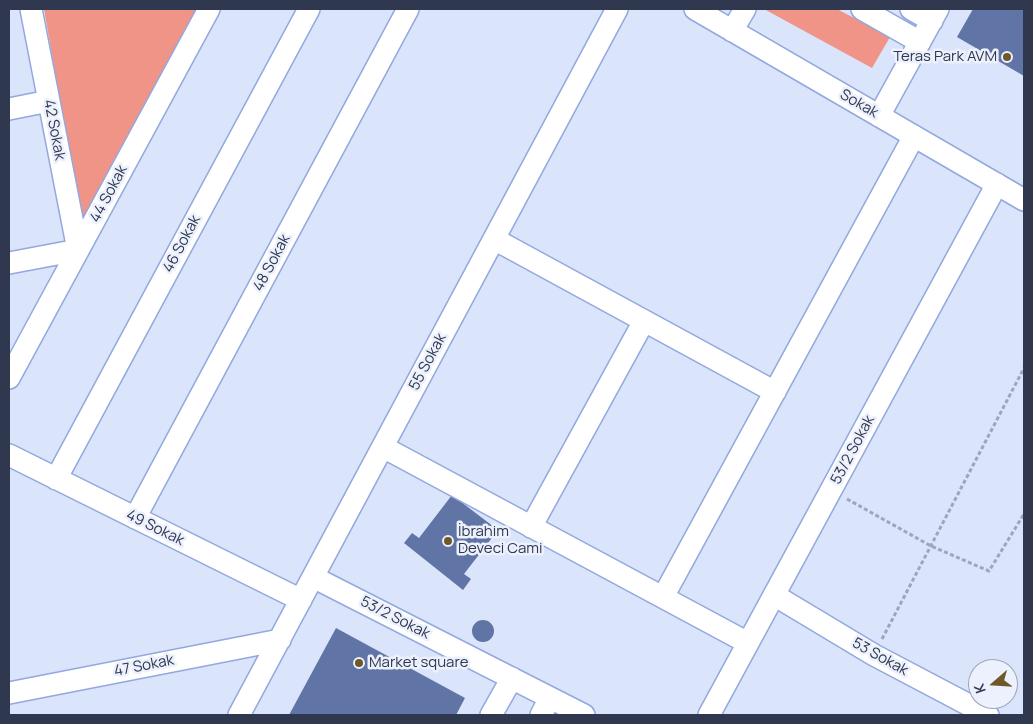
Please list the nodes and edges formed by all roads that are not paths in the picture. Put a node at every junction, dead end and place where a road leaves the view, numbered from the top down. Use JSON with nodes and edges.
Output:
{"nodes":[{"id":1,"x":31,"y":9,"type":"edge"},
{"id":2,"x":209,"y":9,"type":"edge"},
{"id":3,"x":309,"y":9,"type":"edge"},
{"id":4,"x":408,"y":9,"type":"edge"},
{"id":5,"x":617,"y":9,"type":"edge"},
{"id":6,"x":695,"y":9,"type":"edge"},
{"id":7,"x":744,"y":9,"type":"edge"},
{"id":8,"x":862,"y":9,"type":"edge"},
{"id":9,"x":911,"y":9,"type":"edge"},
{"id":10,"x":935,"y":15,"type":"edge"},
{"id":11,"x":732,"y":31,"type":"junction"},
{"id":12,"x":920,"y":42,"type":"junction"},
{"id":13,"x":49,"y":101,"type":"junction"},
{"id":14,"x":9,"y":109,"type":"edge"},
{"id":15,"x":879,"y":116,"type":"junction"},
{"id":16,"x":914,"y":136,"type":"junction"},
{"id":17,"x":997,"y":184,"type":"junction"},
{"id":18,"x":1024,"y":200,"type":"edge"},
{"id":19,"x":494,"y":239,"type":"junction"},
{"id":20,"x":78,"y":250,"type":"junction"},
{"id":21,"x":9,"y":263,"type":"edge"},
{"id":22,"x":644,"y":321,"type":"junction"},
{"id":23,"x":9,"y":378,"type":"edge"},
{"id":24,"x":775,"y":392,"type":"junction"},
{"id":25,"x":383,"y":447,"type":"junction"},
{"id":26,"x":9,"y":455,"type":"edge"},
{"id":27,"x":56,"y":479,"type":"junction"},
{"id":28,"x":135,"y":518,"type":"junction"},
{"id":29,"x":531,"y":527,"type":"junction"},
{"id":30,"x":314,"y":576,"type":"junction"},
{"id":31,"x":774,"y":595,"type":"junction"},
{"id":32,"x":663,"y":597,"type":"junction"},
{"id":33,"x":301,"y":600,"type":"junction"},
{"id":34,"x":280,"y":640,"type":"junction"},
{"id":35,"x":748,"y":643,"type":"junction"},
{"id":36,"x":512,"y":678,"type":"junction"},
{"id":37,"x":9,"y":693,"type":"edge"},
{"id":38,"x":545,"y":707,"type":"edge"},
{"id":39,"x":239,"y":715,"type":"edge"},
{"id":40,"x":491,"y":715,"type":"edge"},
{"id":41,"x":584,"y":715,"type":"edge"},
{"id":42,"x":709,"y":715,"type":"edge"},
{"id":43,"x":988,"y":715,"type":"edge"}],
"edges":[{"from":1,"to":13,"type":"street","name":"42 Sokak"},
{"from":2,"to":20,"type":"street","name":"44 Sokak"},
{"from":3,"to":27,"type":"street","name":"46 Sokak"},
{"from":4,"to":28,"type":"street","name":"48 Sokak"},
{"from":5,"to":19,"type":"street","name":"55 Sokak"},
{"from":6,"to":11,"type":"street","name":"Sokak"},
{"from":7,"to":11,"type":"street"},
{"from":8,"to":12,"type":"street"},
{"from":9,"to":10,"type":"street"},
{"from":10,"to":12,"type":"street"},
{"from":11,"to":15,"type":"street","name":"Sokak"},
{"from":12,"to":15,"type":"street"},
{"from":13,"to":14,"type":"street"},
{"from":13,"to":20,"type":"street","name":"42 Sokak"},
{"from":15,"to":16,"type":"street","name":"Sokak"},
{"from":16,"to":17,"type":"street","name":"Sokak"},
{"from":16,"to":24,"type":"street"},
{"from":17,"to":18,"type":"street","name":"Sokak"},
{"from":17,"to":31,"type":"street","name":"53/2 Sokak"},
{"from":19,"to":22,"type":"street"},
{"from":19,"to":25,"type":"street","name":"55 Sokak"},
{"from":20,"to":21,"type":"street"},
{"from":20,"to":23,"type":"street","name":"44 Sokak"},
{"from":22,"to":24,"type":"street"},
{"from":22,"to":29,"type":"street"},
{"from":24,"to":32,"type":"street"},
{"from":25,"to":29,"type":"street"},
{"from":25,"to":30,"type":"street","name":"55 Sokak"},
{"from":26,"to":27,"type":"street","name":"49 Sokak"},
{"from":27,"to":28,"type":"street","name":"49 Sokak"},
{"from":28,"to":33,"type":"street","name":"49 Sokak"},
{"from":29,"to":32,"type":"street"},
{"from":30,"to":33,"type":"street","name":"55 Sokak"},
{"from":30,"to":36,"type":"street","name":"53/2 Sokak"},
{"from":31,"to":35,"type":"street","name":"53/2 Sokak"},
{"from":31,"to":43,"type":"street","name":"53 Sokak"},
{"from":32,"to":35,"type":"street"},
{"from":33,"to":34,"type":"street","name":"55 Sokak"},
{"from":34,"to":37,"type":"street","name":"47 Sokak"},
{"from":34,"to":39,"type":"street","name":"55 Sokak"},
{"from":35,"to":42,"type":"street","name":"53/2 Sokak"},
{"from":36,"to":38,"type":"street","name":"53/2 Sokak"},
{"from":36,"to":40,"type":"street"},
{"from":38,"to":41,"type":"street","name":"53/2 Sokak"}]}
